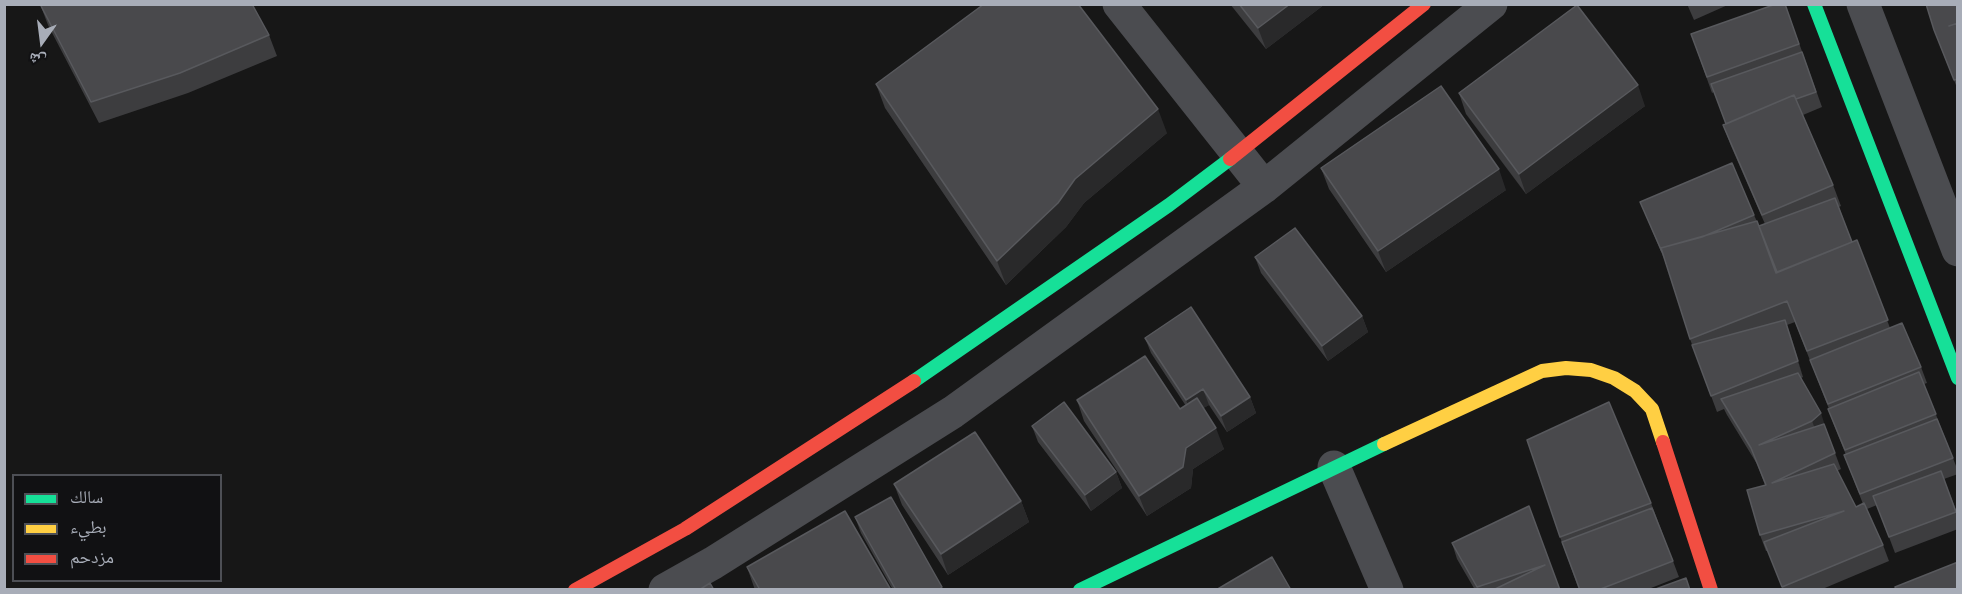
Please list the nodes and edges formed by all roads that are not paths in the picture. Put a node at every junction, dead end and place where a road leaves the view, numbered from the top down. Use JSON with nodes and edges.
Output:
{"nodes":[{"id":1,"x":1119,"y":4,"type":"edge"},
{"id":2,"x":1424,"y":4,"type":"edge"},
{"id":3,"x":1491,"y":4,"type":"edge"},
{"id":4,"x":1814,"y":4,"type":"edge"},
{"id":5,"x":1863,"y":4,"type":"edge"},
{"id":6,"x":1237,"y":153,"type":"junction"},
{"id":7,"x":1264,"y":187,"type":"junction"},
{"id":8,"x":1958,"y":250,"type":"edge"},
{"id":9,"x":1958,"y":378,"type":"edge"},
{"id":10,"x":1334,"y":467,"type":"junction"},
{"id":11,"x":575,"y":590,"type":"edge"},
{"id":12,"x":665,"y":590,"type":"edge"},
{"id":13,"x":1080,"y":590,"type":"edge"},
{"id":14,"x":1387,"y":590,"type":"edge"},
{"id":15,"x":1711,"y":590,"type":"edge"}],
"edges":[{"from":1,"to":6,"type":"street"},
{"from":2,"to":6,"type":"street"},
{"from":3,"to":7,"type":"street"},
{"from":4,"to":9,"type":"street"},
{"from":5,"to":8,"type":"street"},
{"from":6,"to":7,"type":"street"},
{"from":6,"to":11,"type":"street"},
{"from":7,"to":12,"type":"street"},
{"from":10,"to":13,"type":"street"},
{"from":10,"to":14,"type":"street"},
{"from":10,"to":15,"type":"street"}]}
